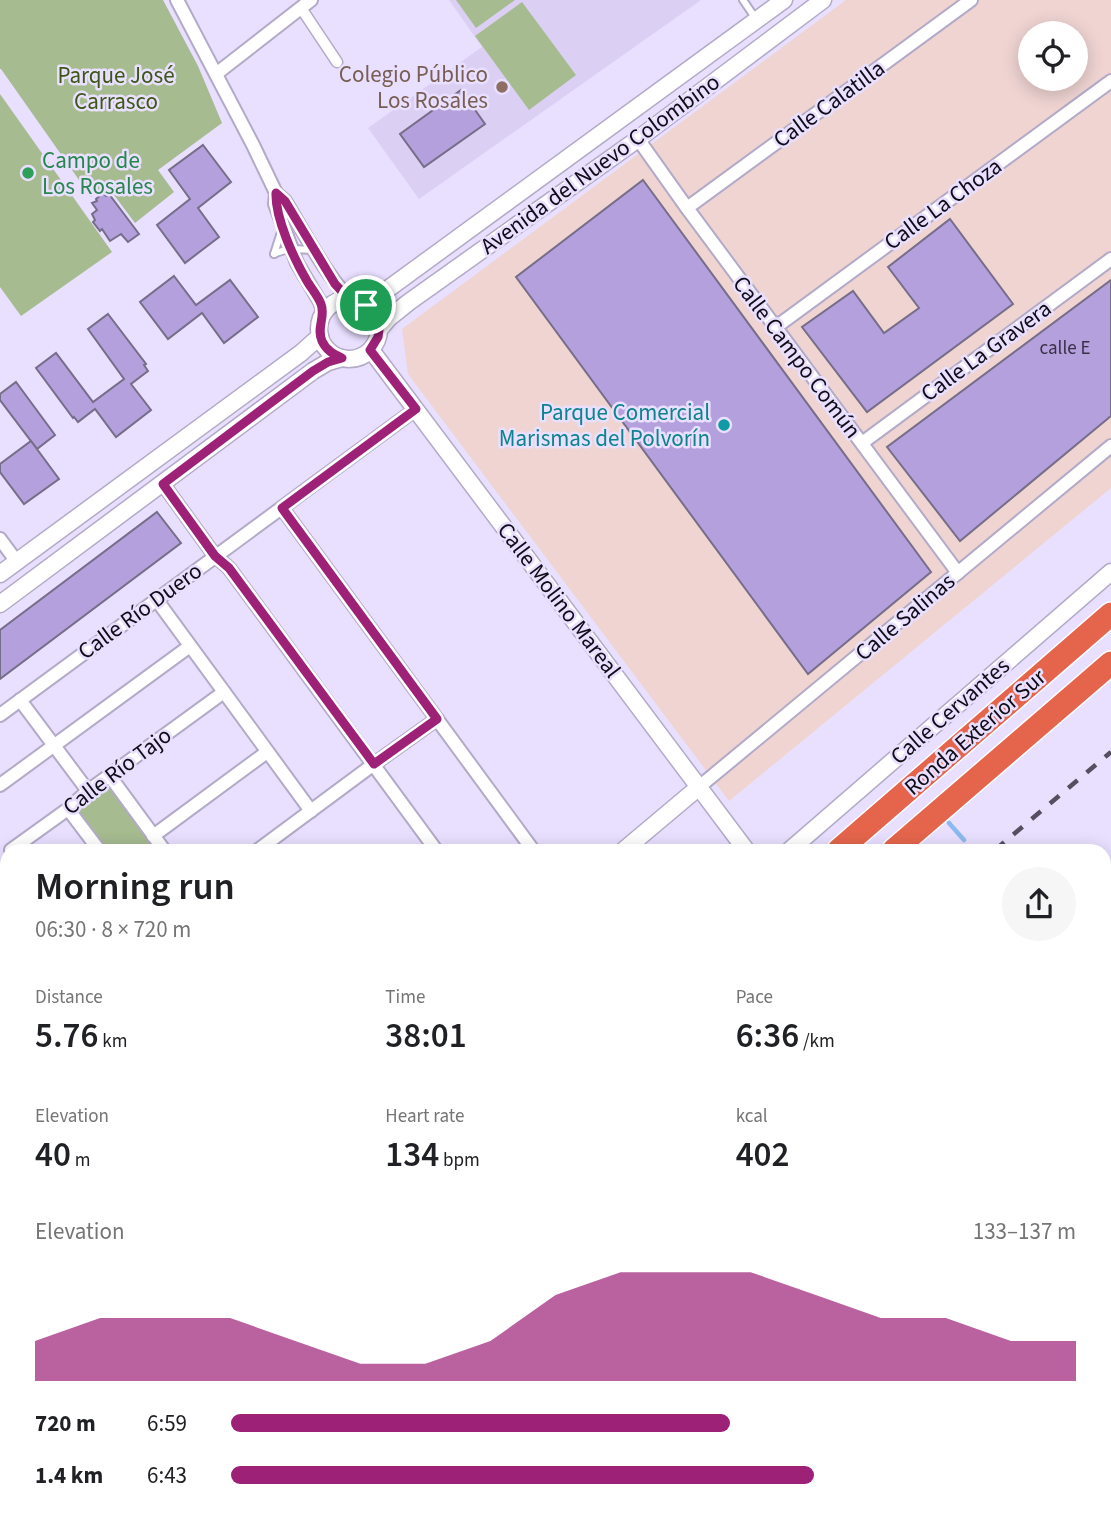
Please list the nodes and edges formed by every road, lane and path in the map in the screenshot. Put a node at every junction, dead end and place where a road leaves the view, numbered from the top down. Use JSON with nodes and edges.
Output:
{"nodes":[{"id":1,"x":177,"y":0,"type":"edge"},
{"id":2,"x":743,"y":0,"type":"edge"},
{"id":3,"x":785,"y":0,"type":"edge"},
{"id":4,"x":823,"y":0,"type":"edge"},
{"id":5,"x":971,"y":0,"type":"edge"},
{"id":6,"x":306,"y":4,"type":"edge"},
{"id":7,"x":757,"y":20,"type":"junction"},
{"id":8,"x":337,"y":62,"type":"dead end"},
{"id":9,"x":216,"y":74,"type":"junction"},
{"id":10,"x":1111,"y":81,"type":"edge"},
{"id":11,"x":638,"y":139,"type":"junction"},
{"id":12,"x":276,"y":193,"type":"junction"},
{"id":13,"x":687,"y":208,"type":"junction"},
{"id":14,"x":292,"y":249,"type":"junction"},
{"id":15,"x":314,"y":250,"type":"junction"},
{"id":16,"x":1111,"y":259,"type":"edge"},
{"id":17,"x":349,"y":299,"type":"junction"},
{"id":18,"x":366,"y":305,"type":"junction"},
{"id":19,"x":324,"y":313,"type":"junction"},
{"id":20,"x":776,"y":327,"type":"junction"},
{"id":21,"x":379,"y":330,"type":"junction"},
{"id":22,"x":320,"y":336,"type":"junction"},
{"id":23,"x":370,"y":350,"type":"junction"},
{"id":24,"x":342,"y":358,"type":"junction"},
{"id":25,"x":416,"y":409,"type":"junction"},
{"id":26,"x":862,"y":443,"type":"junction"},
{"id":27,"x":1111,"y":446,"type":"edge"},
{"id":28,"x":163,"y":484,"type":"junction"},
{"id":29,"x":282,"y":508,"type":"junction"},
{"id":30,"x":0,"y":539,"type":"edge"},
{"id":31,"x":215,"y":556,"type":"junction"},
{"id":32,"x":16,"y":562,"type":"junction"},
{"id":33,"x":1111,"y":572,"type":"edge"},
{"id":34,"x":958,"y":573,"type":"junction"},
{"id":35,"x":0,"y":574,"type":"edge"},
{"id":36,"x":156,"y":599,"type":"junction"},
{"id":37,"x":0,"y":604,"type":"edge"},
{"id":38,"x":1111,"y":614,"type":"edge"},
{"id":39,"x":190,"y":646,"type":"junction"},
{"id":40,"x":1111,"y":663,"type":"edge"},
{"id":41,"x":224,"y":692,"type":"junction"},
{"id":42,"x":20,"y":700,"type":"junction"},
{"id":43,"x":0,"y":715,"type":"edge"},
{"id":44,"x":437,"y":719,"type":"junction"},
{"id":45,"x":54,"y":745,"type":"junction"},
{"id":46,"x":267,"y":752,"type":"junction"},
{"id":47,"x":374,"y":764,"type":"junction"},
{"id":48,"x":110,"y":775,"type":"junction"},
{"id":49,"x":0,"y":785,"type":"edge"},
{"id":50,"x":699,"y":788,"type":"junction"},
{"id":51,"x":88,"y":791,"type":"junction"},
{"id":52,"x":68,"y":809,"type":"junction"},
{"id":53,"x":311,"y":811,"type":"junction"},
{"id":54,"x":153,"y":836,"type":"junction"},
{"id":55,"x":19,"y":844,"type":"edge"},
{"id":56,"x":94,"y":844,"type":"edge"},
{"id":57,"x":159,"y":844,"type":"edge"},
{"id":58,"x":266,"y":844,"type":"edge"},
{"id":59,"x":432,"y":844,"type":"edge"},
{"id":60,"x":529,"y":844,"type":"edge"},
{"id":61,"x":631,"y":844,"type":"edge"},
{"id":62,"x":741,"y":844,"type":"edge"},
{"id":63,"x":797,"y":844,"type":"edge"},
{"id":64,"x":846,"y":844,"type":"edge"},
{"id":65,"x":901,"y":844,"type":"edge"}],
"edges":[{"from":1,"to":9,"type":"street"},
{"from":2,"to":7,"type":"lane"},
{"from":3,"to":7,"type":"street","name":"Avenida del Nuevo Colombino"},
{"from":4,"to":11,"type":"street","name":"Avenida del Nuevo Colombino"},
{"from":5,"to":13,"type":"street","name":"Calle Calatilla"},
{"from":6,"to":8,"type":"street"},
{"from":6,"to":9,"type":"street"},
{"from":7,"to":18,"type":"street","name":"Avenida del Nuevo Colombino"},
{"from":9,"to":12,"type":"street"},
{"from":10,"to":20,"type":"street","name":"Calle La Choza"},
{"from":11,"to":13,"type":"street","name":"Calle Campo Común"},
{"from":11,"to":21,"type":"street","name":"Avenida del Nuevo Colombino"},
{"from":12,"to":14,"type":"street"},
{"from":12,"to":15,"type":"street"},
{"from":13,"to":20,"type":"street","name":"Calle Campo Común"},
{"from":14,"to":15,"type":"lane"},
{"from":14,"to":19,"type":"street"},
{"from":15,"to":17,"type":"street"},
{"from":16,"to":26,"type":"street","name":"Calle La Gravera"},
{"from":17,"to":18,"type":"street"},
{"from":17,"to":19,"type":"street"},
{"from":18,"to":21,"type":"street"},
{"from":19,"to":22,"type":"street"},
{"from":20,"to":26,"type":"street","name":"Calle Campo Común"},
{"from":21,"to":23,"type":"street"},
{"from":22,"to":24,"type":"street"},
{"from":22,"to":32,"type":"street"},
{"from":23,"to":24,"type":"street"},
{"from":23,"to":25,"type":"street","name":"Calle Molino Mareal"},
{"from":24,"to":28,"type":"street"},
{"from":25,"to":29,"type":"street","name":"Calle Río Duero"},
{"from":25,"to":50,"type":"street","name":"Calle Molino Mareal"},
{"from":26,"to":34,"type":"street","name":"Calle Campo Común"},
{"from":27,"to":34,"type":"street","name":"Calle Salinas"},
{"from":28,"to":31,"type":"street"},
{"from":28,"to":37,"type":"street"},
{"from":29,"to":31,"type":"street","name":"Calle Río Duero"},
{"from":29,"to":44,"type":"street"},
{"from":30,"to":32,"type":"street"},
{"from":31,"to":36,"type":"street","name":"Calle Río Duero"},
{"from":31,"to":47,"type":"street"},
{"from":32,"to":35,"type":"street"},
{"from":33,"to":63,"type":"street","name":"Calle Cervantes"},
{"from":34,"to":50,"type":"street","name":"Calle Salinas"},
{"from":36,"to":39,"type":"street"},
{"from":36,"to":42,"type":"street","name":"Calle Río Duero"},
{"from":38,"to":64,"type":"highway","name":"Ronda Exterior Sur"},
{"from":39,"to":41,"type":"street"},
{"from":39,"to":45,"type":"street"},
{"from":40,"to":65,"type":"highway","name":"Ronda Exterior Sur"},
{"from":41,"to":46,"type":"street"},
{"from":41,"to":48,"type":"street","name":"Calle Río Tajo"},
{"from":42,"to":43,"type":"street","name":"Calle Río Duero"},
{"from":42,"to":45,"type":"street"},
{"from":44,"to":47,"type":"street"},
{"from":44,"to":60,"type":"street"},
{"from":45,"to":49,"type":"street"},
{"from":45,"to":51,"type":"street"},
{"from":46,"to":53,"type":"street"},
{"from":46,"to":54,"type":"street"},
{"from":47,"to":53,"type":"street"},
{"from":47,"to":59,"type":"street"},
{"from":48,"to":51,"type":"street","name":"Calle Río Tajo"},
{"from":48,"to":54,"type":"street"},
{"from":50,"to":61,"type":"street"},
{"from":50,"to":62,"type":"street","name":"Calle Molino Mareal"},
{"from":51,"to":52,"type":"street","name":"Calle Río Tajo"},
{"from":52,"to":55,"type":"street","name":"Calle Río Tajo"},
{"from":52,"to":56,"type":"street"},
{"from":53,"to":58,"type":"street"},
{"from":54,"to":57,"type":"street"}]}
